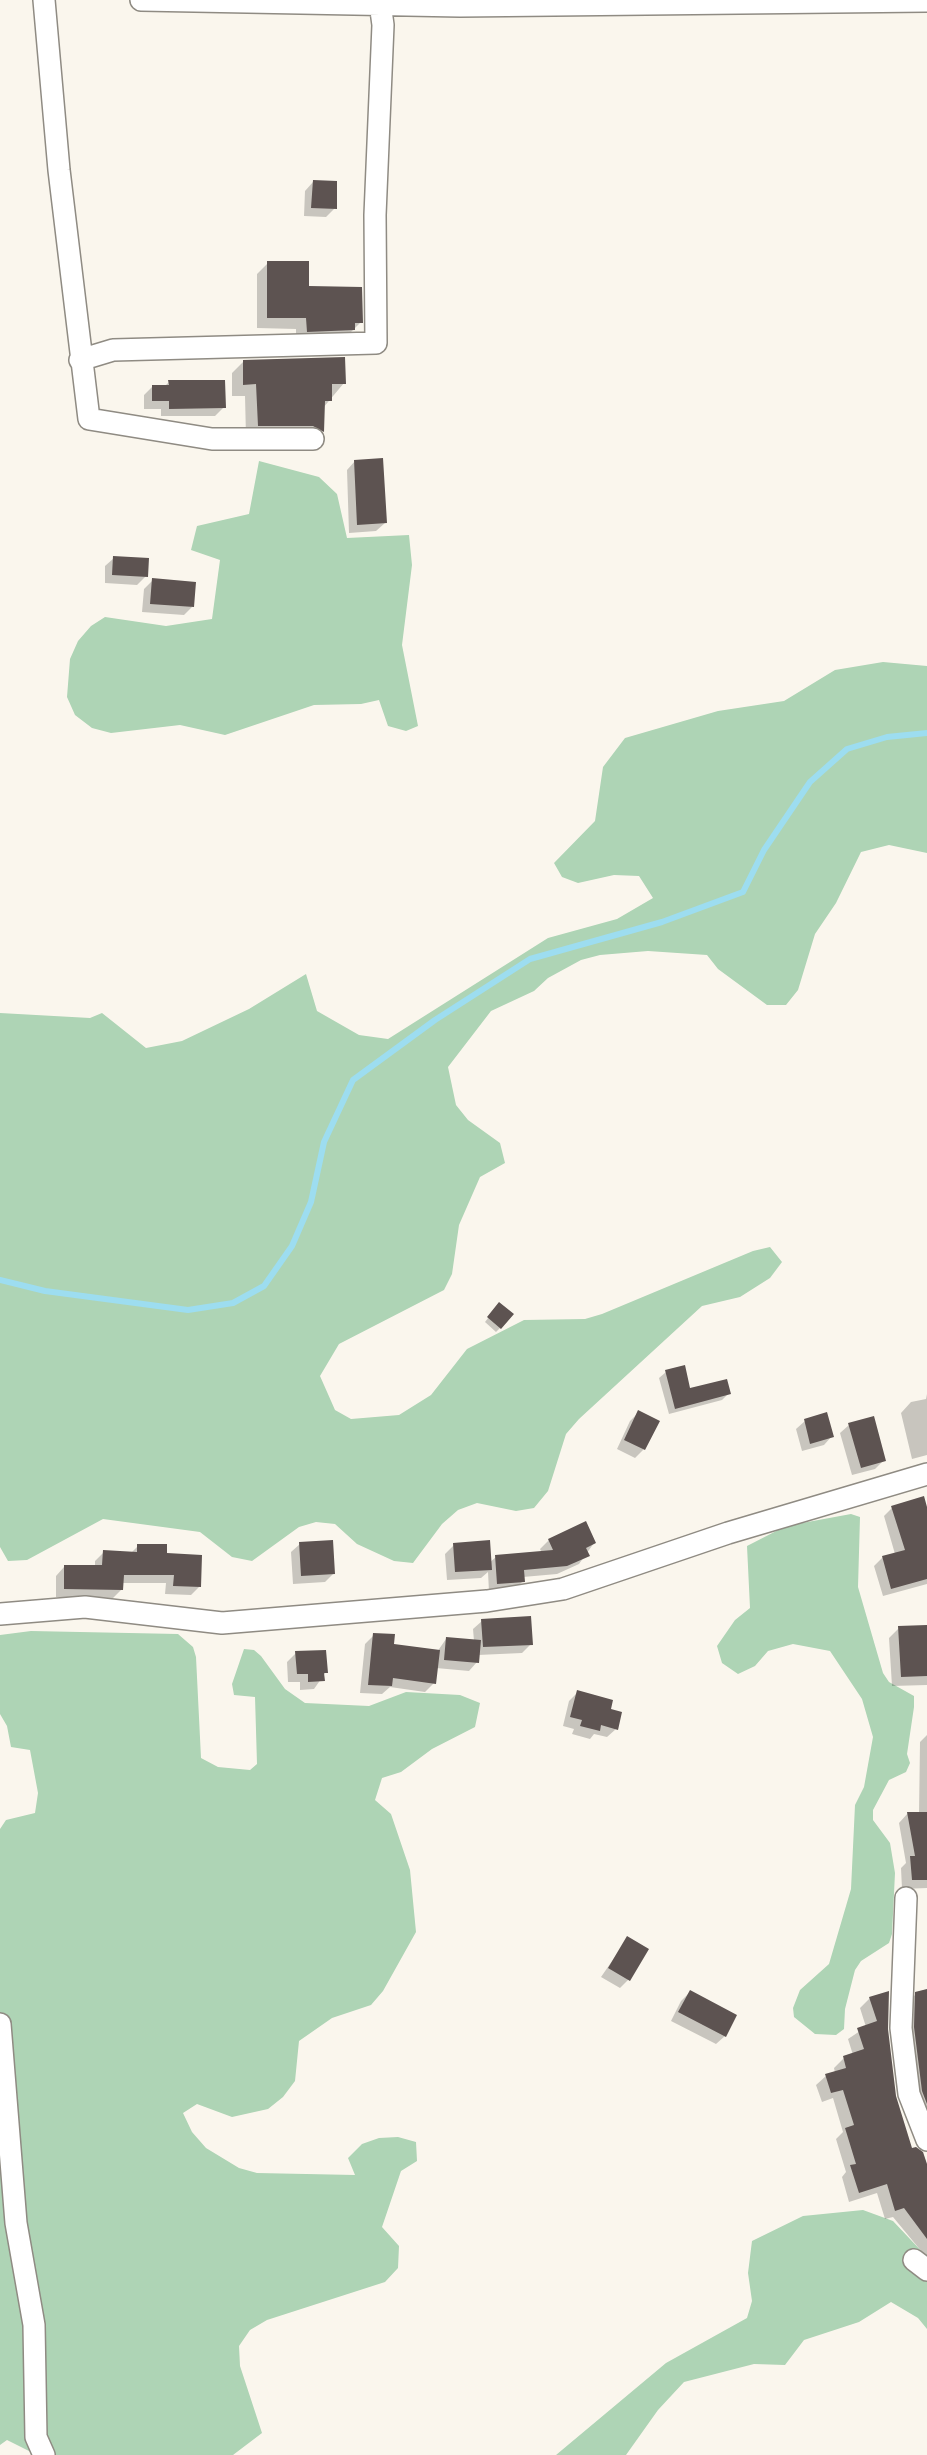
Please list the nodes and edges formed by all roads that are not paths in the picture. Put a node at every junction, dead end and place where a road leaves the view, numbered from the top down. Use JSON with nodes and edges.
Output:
{"nodes":[{"id":1,"x":44,"y":0,"type":"edge"},
{"id":2,"x":141,"y":0,"type":"edge"},
{"id":3,"x":927,"y":1,"type":"edge"},
{"id":4,"x":380,"y":3,"type":"junction"},
{"id":5,"x":80,"y":360,"type":"junction"},
{"id":6,"x":313,"y":439,"type":"dead end"},
{"id":7,"x":927,"y":1474,"type":"edge"},
{"id":8,"x":0,"y":1614,"type":"edge"},
{"id":9,"x":906,"y":1898,"type":"dead end"},
{"id":10,"x":0,"y":2024,"type":"edge"},
{"id":11,"x":927,"y":2140,"type":"edge"},
{"id":12,"x":44,"y":2455,"type":"edge"}],
"edges":[{"from":1,"to":5,"type":"street"},
{"from":2,"to":4,"type":"street"},
{"from":3,"to":4,"type":"street"},
{"from":4,"to":5,"type":"street"},
{"from":5,"to":6,"type":"street"},
{"from":7,"to":8,"type":"street"},
{"from":9,"to":11,"type":"street"},
{"from":10,"to":12,"type":"street"}]}
